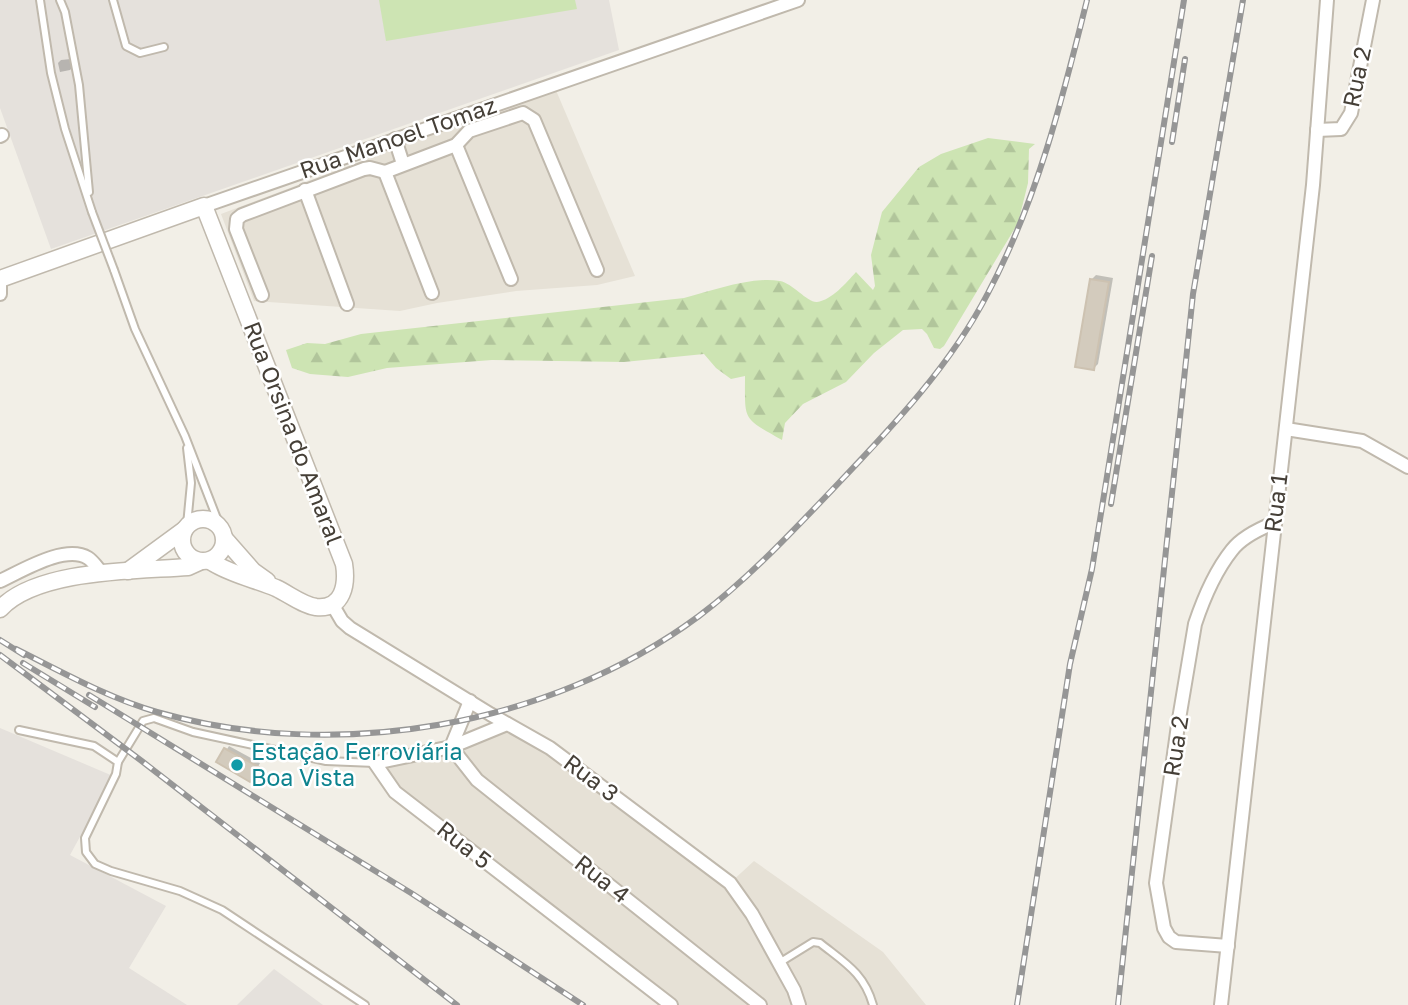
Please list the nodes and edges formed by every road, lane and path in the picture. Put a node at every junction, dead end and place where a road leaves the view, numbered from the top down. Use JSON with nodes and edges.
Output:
{"nodes":[{"id":1,"x":40,"y":0,"type":"edge"},
{"id":2,"x":60,"y":0,"type":"edge"},
{"id":3,"x":114,"y":0,"type":"edge"},
{"id":4,"x":798,"y":0,"type":"edge"},
{"id":5,"x":1327,"y":0,"type":"edge"},
{"id":6,"x":1373,"y":0,"type":"edge"},
{"id":7,"x":164,"y":47,"type":"dead end"},
{"id":8,"x":1317,"y":130,"type":"junction"},
{"id":9,"x":395,"y":139,"type":"junction"},
{"id":10,"x":456,"y":145,"type":"junction"},
{"id":11,"x":403,"y":164,"type":"junction"},
{"id":12,"x":385,"y":172,"type":"junction"},
{"id":13,"x":305,"y":190,"type":"junction"},
{"id":14,"x":89,"y":200,"type":"junction"},
{"id":15,"x":204,"y":206,"type":"junction"},
{"id":16,"x":597,"y":270,"type":"dead end"},
{"id":17,"x":0,"y":279,"type":"edge"},
{"id":18,"x":512,"y":279,"type":"dead end"},
{"id":19,"x":432,"y":293,"type":"dead end"},
{"id":20,"x":0,"y":294,"type":"edge"},
{"id":21,"x":262,"y":295,"type":"dead end"},
{"id":22,"x":347,"y":304,"type":"dead end"},
{"id":23,"x":1286,"y":429,"type":"junction"},
{"id":24,"x":185,"y":436,"type":"junction"},
{"id":25,"x":1408,"y":467,"type":"edge"},
{"id":26,"x":1273,"y":523,"type":"junction"},
{"id":27,"x":186,"y":528,"type":"junction"},
{"id":28,"x":224,"y":536,"type":"junction"},
{"id":29,"x":205,"y":561,"type":"junction"},
{"id":30,"x":126,"y":572,"type":"junction"},
{"id":31,"x":103,"y":574,"type":"junction"},
{"id":32,"x":0,"y":581,"type":"edge"},
{"id":33,"x":277,"y":589,"type":"junction"},
{"id":34,"x":331,"y":604,"type":"junction"},
{"id":35,"x":0,"y":609,"type":"edge"},
{"id":36,"x":470,"y":701,"type":"junction"},
{"id":37,"x":507,"y":724,"type":"junction"},
{"id":38,"x":19,"y":730,"type":"dead end"},
{"id":39,"x":450,"y":747,"type":"junction"},
{"id":40,"x":118,"y":762,"type":"junction"},
{"id":41,"x":375,"y":763,"type":"junction"},
{"id":42,"x":1228,"y":946,"type":"junction"},
{"id":43,"x":779,"y":963,"type":"junction"},
{"id":44,"x":365,"y":1005,"type":"edge"},
{"id":45,"x":671,"y":1005,"type":"edge"},
{"id":46,"x":760,"y":1005,"type":"edge"},
{"id":47,"x":799,"y":1005,"type":"edge"},
{"id":48,"x":873,"y":1005,"type":"edge"},
{"id":49,"x":1221,"y":1005,"type":"edge"}],
"edges":[{"from":1,"to":14,"type":"lane"},
{"from":2,"to":14,"type":"lane"},
{"from":3,"to":7,"type":"lane"},
{"from":4,"to":9,"type":"street","name":"Rua Manoel Tomaz"},
{"from":5,"to":8,"type":"street","name":"Rua 1"},
{"from":6,"to":8,"type":"street","name":"Rua 2"},
{"from":8,"to":23,"type":"street","name":"Rua 1"},
{"from":9,"to":11,"type":"street"},
{"from":9,"to":15,"type":"street","name":"Rua Manoel Tomaz"},
{"from":10,"to":11,"type":"street"},
{"from":10,"to":16,"type":"street"},
{"from":10,"to":18,"type":"street"},
{"from":11,"to":12,"type":"street"},
{"from":12,"to":13,"type":"street"},
{"from":12,"to":19,"type":"street"},
{"from":13,"to":21,"type":"street"},
{"from":13,"to":22,"type":"street"},
{"from":14,"to":24,"type":"lane","bridge":true},
{"from":15,"to":17,"type":"street","name":"Rua Manoel Tomaz"},
{"from":15,"to":34,"type":"street","name":"Rua Orsina do Amaral"},
{"from":17,"to":20,"type":"street"},
{"from":23,"to":25,"type":"street"},
{"from":23,"to":26,"type":"street","name":"Rua 1"},
{"from":24,"to":27,"type":"lane"},
{"from":24,"to":28,"type":"lane"},
{"from":26,"to":42,"type":"street","name":"Rua 1"},
{"from":26,"to":42,"type":"street","name":"Rua 2"},
{"from":27,"to":28,"type":"street"},
{"from":27,"to":29,"type":"street"},
{"from":27,"to":30,"type":"street"},
{"from":28,"to":29,"type":"street"},
{"from":28,"to":33,"type":"street"},
{"from":29,"to":30,"type":"street"},
{"from":29,"to":33,"type":"street"},
{"from":30,"to":31,"type":"street"},
{"from":31,"to":32,"type":"street"},
{"from":31,"to":35,"type":"street"},
{"from":33,"to":34,"type":"street"},
{"from":34,"to":36,"type":"street","name":"Rua 3"},
{"from":36,"to":37,"type":"street","name":"Rua 3"},
{"from":36,"to":39,"type":"street"},
{"from":37,"to":39,"type":"street"},
{"from":37,"to":43,"type":"street","name":"Rua 3"},
{"from":38,"to":40,"type":"lane"},
{"from":39,"to":41,"type":"street"},
{"from":39,"to":46,"type":"street","name":"Rua 4"},
{"from":40,"to":41,"type":"lane"},
{"from":40,"to":44,"type":"lane"},
{"from":41,"to":45,"type":"street","name":"Rua 5"},
{"from":42,"to":49,"type":"street","name":"Rua 1"},
{"from":43,"to":47,"type":"street","name":"Rua 3"},
{"from":43,"to":48,"type":"lane"}]}
